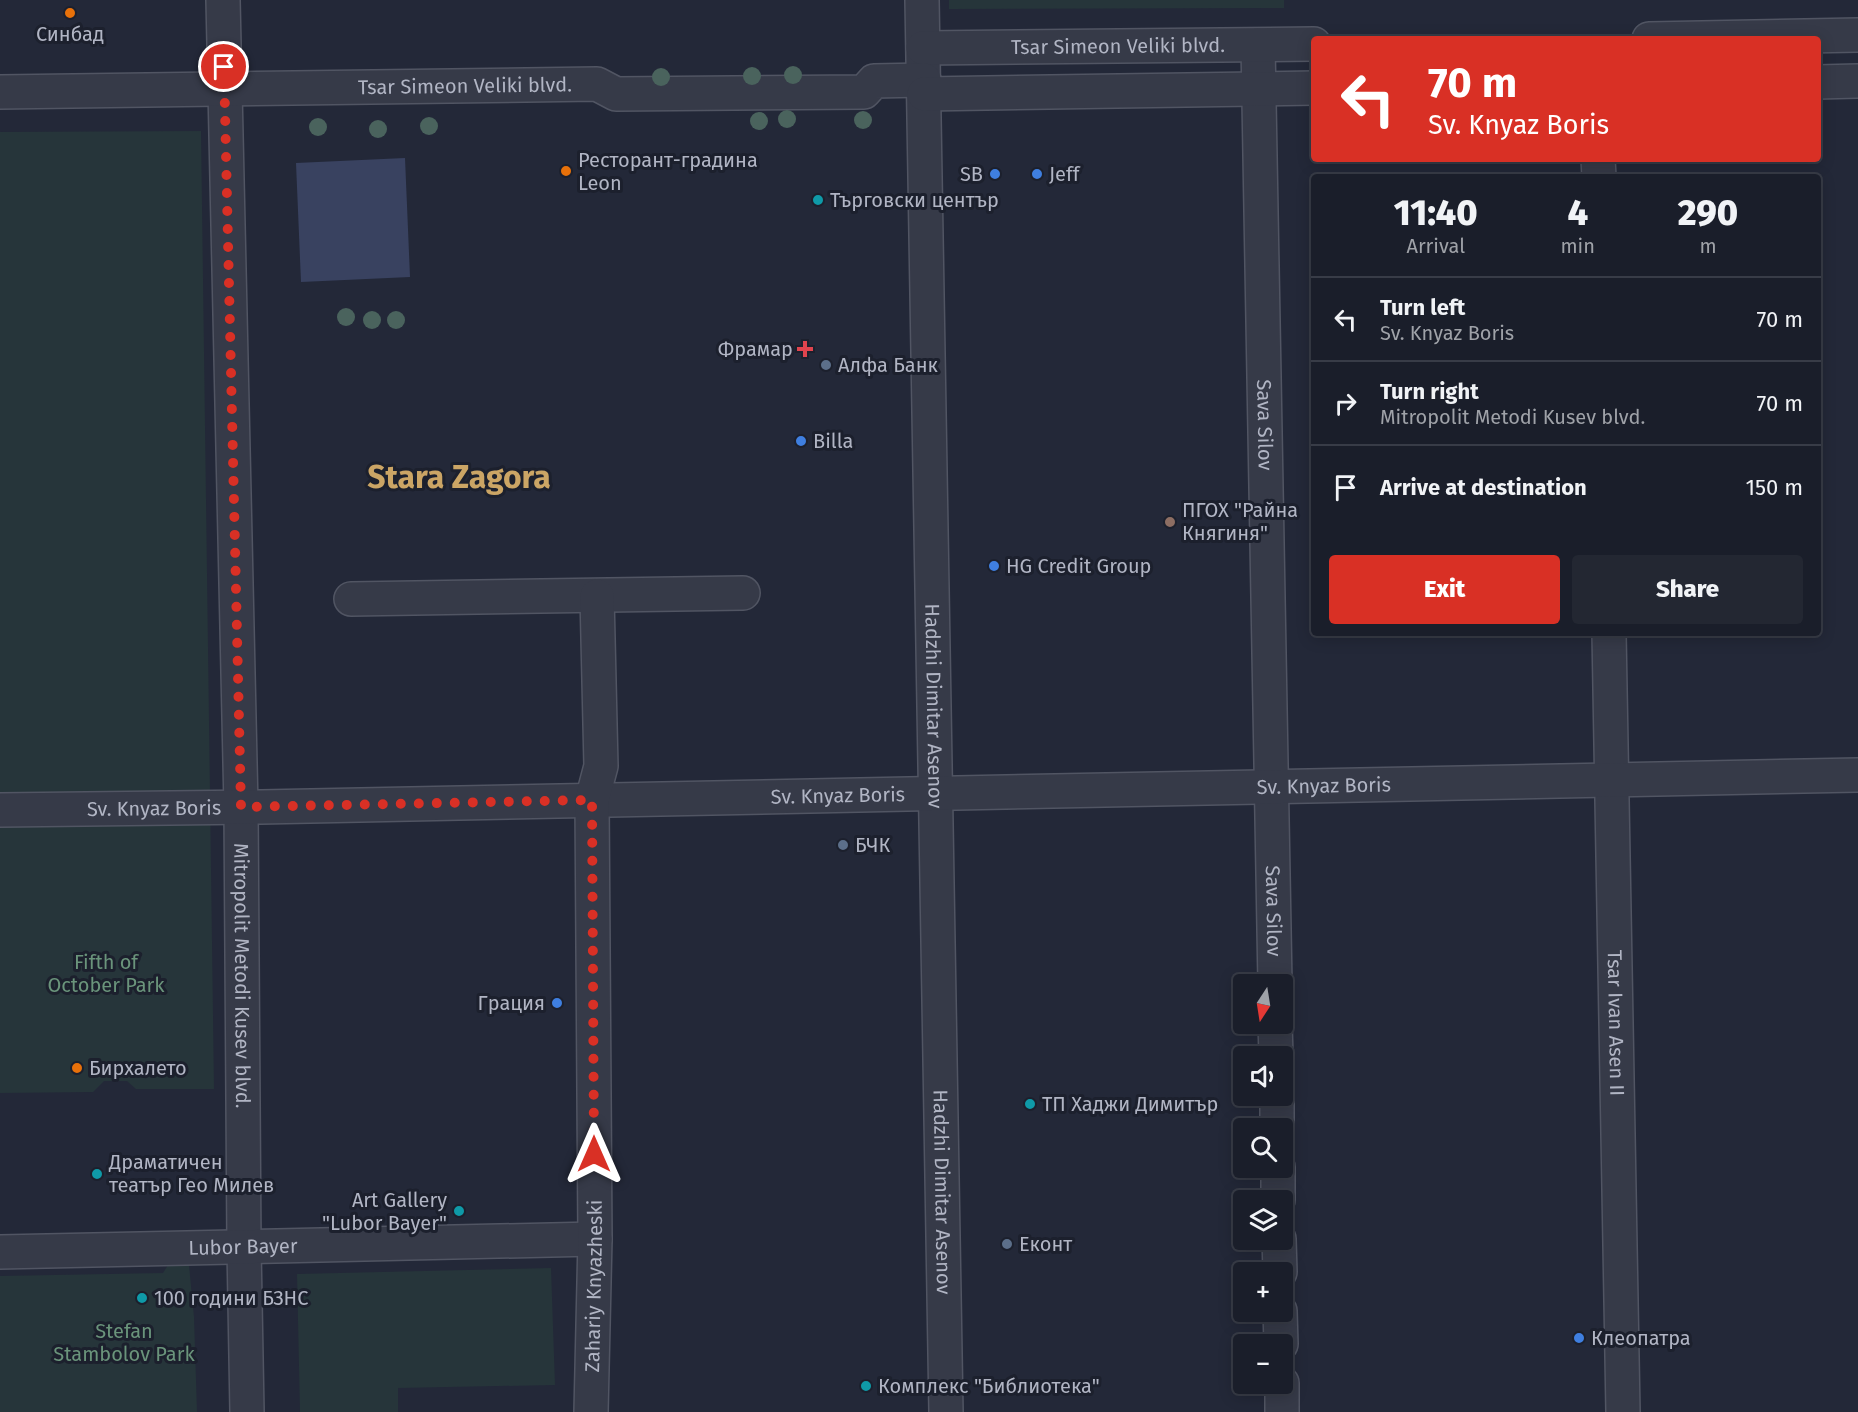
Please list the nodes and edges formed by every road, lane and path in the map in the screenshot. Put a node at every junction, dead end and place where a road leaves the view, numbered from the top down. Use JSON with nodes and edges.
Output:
{"nodes":[{"id":1,"x":223,"y":0,"type":"edge"},
{"id":2,"x":922,"y":0,"type":"edge"},
{"id":3,"x":1858,"y":35,"type":"edge"},
{"id":4,"x":1806,"y":36,"type":"edge"},
{"id":5,"x":1311,"y":44,"type":"edge"},
{"id":6,"x":1258,"y":45,"type":"junction"},
{"id":7,"x":924,"y":74,"type":"junction"},
{"id":8,"x":1858,"y":81,"type":"edge"},
{"id":9,"x":1821,"y":82,"type":"edge"},
{"id":10,"x":1311,"y":88,"type":"edge"},
{"id":11,"x":224,"y":89,"type":"junction"},
{"id":12,"x":1260,"y":89,"type":"junction"},
{"id":13,"x":0,"y":92,"type":"edge"},
{"id":14,"x":743,"y":594,"type":"dead end"},
{"id":15,"x":597,"y":596,"type":"junction"},
{"id":16,"x":351,"y":599,"type":"dead end"},
{"id":17,"x":1609,"y":636,"type":"edge"},
{"id":18,"x":1858,"y":775,"type":"edge"},
{"id":19,"x":1612,"y":780,"type":"junction"},
{"id":20,"x":1271,"y":787,"type":"junction"},
{"id":21,"x":936,"y":794,"type":"junction"},
{"id":22,"x":592,"y":800,"type":"junction"},
{"id":23,"x":241,"y":807,"type":"junction"},
{"id":24,"x":0,"y":810,"type":"edge"},
{"id":25,"x":1275,"y":974,"type":"edge"},
{"id":26,"x":595,"y":1239,"type":"junction"},
{"id":27,"x":244,"y":1247,"type":"junction"},
{"id":28,"x":0,"y":1252,"type":"edge"},
{"id":29,"x":1282,"y":1394,"type":"edge"},
{"id":30,"x":247,"y":1412,"type":"edge"},
{"id":31,"x":591,"y":1412,"type":"edge"},
{"id":32,"x":946,"y":1412,"type":"edge"},
{"id":33,"x":1282,"y":1412,"type":"edge"},
{"id":34,"x":1623,"y":1412,"type":"edge"}],
"edges":[{"from":1,"to":11,"type":"street","name":"Mitropolit Metodi Kusev blvd."},
{"from":2,"to":7,"type":"street","name":"Hadzhi Dimitar Asenov"},
{"from":3,"to":4,"type":"street"},
{"from":5,"to":6,"type":"street","name":"Tsar Simeon Veliki blvd."},
{"from":6,"to":7,"type":"street","name":"Tsar Simeon Veliki blvd."},
{"from":6,"to":12,"type":"street","name":"Sava Silov"},
{"from":7,"to":11,"type":"street","name":"Tsar Simeon Veliki blvd."},
{"from":7,"to":12,"type":"street","name":"Tsar Simeon Veliki blvd."},
{"from":7,"to":21,"type":"street","name":"Hadzhi Dimitar Asenov"},
{"from":8,"to":9,"type":"street"},
{"from":10,"to":12,"type":"street","name":"Tsar Simeon Veliki blvd."},
{"from":11,"to":13,"type":"street","name":"Tsar Simeon Veliki blvd."},
{"from":11,"to":23,"type":"street","name":"Mitropolit Metodi Kusev blvd."},
{"from":12,"to":20,"type":"street","name":"Sava Silov"},
{"from":14,"to":15,"type":"street"},
{"from":15,"to":16,"type":"street"},
{"from":15,"to":22,"type":"street","name":"Zahariy Knyazheski"},
{"from":17,"to":19,"type":"street","name":"Tsar Ivan Asen II"},
{"from":18,"to":19,"type":"street","name":"Sv. Knyaz Boris"},
{"from":19,"to":20,"type":"street","name":"Sv. Knyaz Boris"},
{"from":19,"to":34,"type":"street","name":"Tsar Ivan Asen II"},
{"from":20,"to":21,"type":"street","name":"Sv. Knyaz Boris"},
{"from":20,"to":25,"type":"street","name":"Sava Silov"},
{"from":21,"to":22,"type":"street","name":"Sv. Knyaz Boris"},
{"from":21,"to":32,"type":"street","name":"Hadzhi Dimitar Asenov"},
{"from":22,"to":23,"type":"street","name":"Sv. Knyaz Boris"},
{"from":22,"to":26,"type":"street","name":"Zahariy Knyazheski"},
{"from":23,"to":24,"type":"street","name":"Sv. Knyaz Boris"},
{"from":23,"to":27,"type":"street","name":"Mitropolit Metodi Kusev blvd."},
{"from":26,"to":27,"type":"street","name":"Lubor Bayer"},
{"from":26,"to":31,"type":"street","name":"Zahariy Knyazheski"},
{"from":27,"to":28,"type":"street","name":"Lubor Bayer"},
{"from":27,"to":30,"type":"street","name":"Mitropolit Metodi Kusev blvd."},
{"from":29,"to":33,"type":"street"}]}
